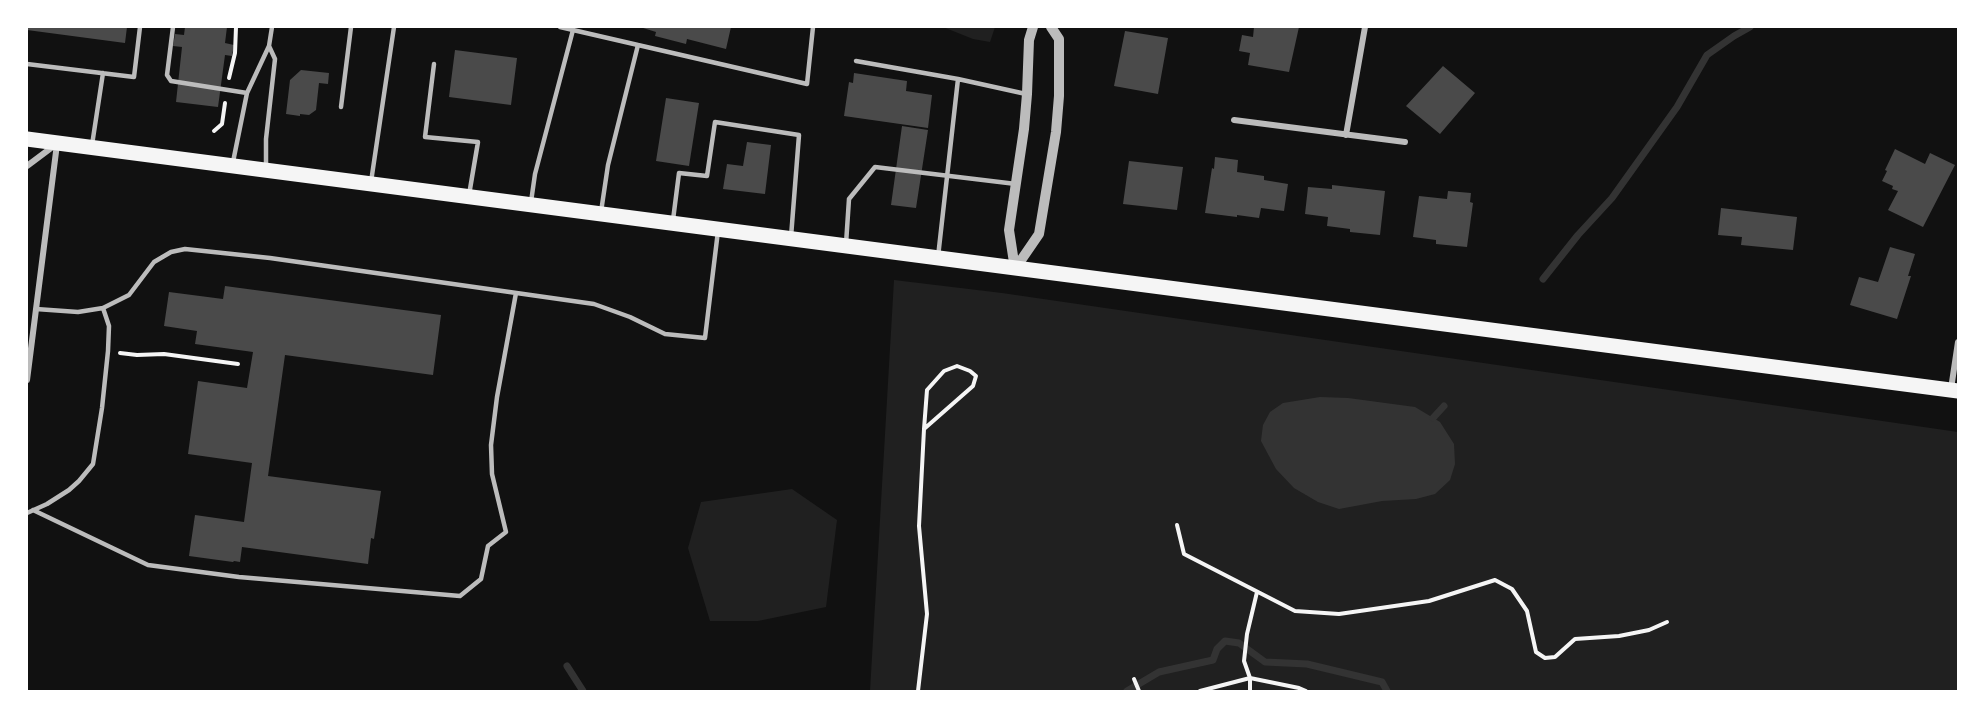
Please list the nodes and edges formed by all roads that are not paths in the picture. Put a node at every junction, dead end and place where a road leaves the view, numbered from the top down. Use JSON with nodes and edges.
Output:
{"nodes":[{"id":1,"x":140,"y":27,"type":"edge"},
{"id":2,"x":173,"y":27,"type":"edge"},
{"id":3,"x":272,"y":27,"type":"edge"},
{"id":4,"x":351,"y":27,"type":"edge"},
{"id":5,"x":394,"y":27,"type":"edge"},
{"id":6,"x":560,"y":27,"type":"edge"},
{"id":7,"x":813,"y":27,"type":"edge"},
{"id":8,"x":1033,"y":27,"type":"edge"},
{"id":9,"x":1051,"y":27,"type":"edge"},
{"id":10,"x":1365,"y":27,"type":"edge"},
{"id":11,"x":573,"y":30,"type":"junction"},
{"id":12,"x":638,"y":45,"type":"junction"},
{"id":13,"x":268,"y":46,"type":"junction"},
{"id":14,"x":856,"y":61,"type":"dead end"},
{"id":15,"x":27,"y":64,"type":"edge"},
{"id":16,"x":434,"y":64,"type":"dead end"},
{"id":17,"x":103,"y":73,"type":"junction"},
{"id":18,"x":958,"y":79,"type":"junction"},
{"id":19,"x":247,"y":93,"type":"junction"},
{"id":20,"x":1027,"y":94,"type":"junction"},
{"id":21,"x":341,"y":106,"type":"dead end"},
{"id":22,"x":1234,"y":120,"type":"dead end"},
{"id":23,"x":1346,"y":135,"type":"junction"},
{"id":24,"x":27,"y":139,"type":"edge"},
{"id":25,"x":1405,"y":142,"type":"dead end"},
{"id":26,"x":57,"y":143,"type":"junction"},
{"id":27,"x":92,"y":148,"type":"junction"},
{"id":28,"x":27,"y":166,"type":"edge"},
{"id":29,"x":233,"y":166,"type":"junction"},
{"id":30,"x":266,"y":171,"type":"junction"},
{"id":31,"x":947,"y":176,"type":"junction"},
{"id":32,"x":371,"y":184,"type":"junction"},
{"id":33,"x":1016,"y":184,"type":"junction"},
{"id":34,"x":469,"y":198,"type":"junction"},
{"id":35,"x":531,"y":206,"type":"junction"},
{"id":36,"x":601,"y":215,"type":"junction"},
{"id":37,"x":673,"y":224,"type":"junction"},
{"id":38,"x":718,"y":230,"type":"junction"},
{"id":39,"x":791,"y":240,"type":"junction"},
{"id":40,"x":846,"y":247,"type":"junction"},
{"id":41,"x":938,"y":259,"type":"junction"},
{"id":42,"x":1014,"y":269,"type":"junction"},
{"id":43,"x":516,"y":293,"type":"junction"},
{"id":44,"x":103,"y":308,"type":"junction"},
{"id":45,"x":36,"y":309,"type":"junction"},
{"id":46,"x":1958,"y":342,"type":"edge"},
{"id":47,"x":27,"y":380,"type":"edge"},
{"id":48,"x":1954,"y":391,"type":"edge"},
{"id":49,"x":33,"y":510,"type":"junction"},
{"id":50,"x":27,"y":513,"type":"edge"}],
"edges":[{"from":1,"to":17,"type":"lane"},
{"from":2,"to":19,"type":"lane"},
{"from":3,"to":13,"type":"lane"},
{"from":4,"to":21,"type":"lane"},
{"from":5,"to":32,"type":"lane"},
{"from":6,"to":11,"type":"lane"},
{"from":7,"to":12,"type":"lane"},
{"from":8,"to":20,"type":"street"},
{"from":9,"to":42,"type":"street"},
{"from":10,"to":23,"type":"street"},
{"from":11,"to":12,"type":"lane"},
{"from":11,"to":35,"type":"lane"},
{"from":12,"to":36,"type":"lane"},
{"from":13,"to":19,"type":"lane"},
{"from":13,"to":30,"type":"lane"},
{"from":14,"to":18,"type":"lane"},
{"from":15,"to":17,"type":"lane"},
{"from":16,"to":34,"type":"lane"},
{"from":17,"to":27,"type":"lane"},
{"from":18,"to":20,"type":"lane"},
{"from":18,"to":31,"type":"lane"},
{"from":19,"to":29,"type":"lane"},
{"from":20,"to":33,"type":"street"},
{"from":22,"to":23,"type":"street"},
{"from":23,"to":25,"type":"street"},
{"from":24,"to":26,"type":"main road"},
{"from":26,"to":27,"type":"main road"},
{"from":26,"to":28,"type":"street"},
{"from":26,"to":45,"type":"street"},
{"from":27,"to":29,"type":"main road"},
{"from":29,"to":30,"type":"main road"},
{"from":30,"to":32,"type":"main road"},
{"from":31,"to":33,"type":"lane"},
{"from":31,"to":40,"type":"lane"},
{"from":31,"to":41,"type":"lane"},
{"from":32,"to":34,"type":"main road"},
{"from":33,"to":42,"type":"street"},
{"from":34,"to":35,"type":"main road"},
{"from":35,"to":36,"type":"main road"},
{"from":36,"to":37,"type":"main road"},
{"from":37,"to":38,"type":"main road"},
{"from":37,"to":39,"type":"lane"},
{"from":38,"to":39,"type":"main road"},
{"from":38,"to":43,"type":"lane"},
{"from":39,"to":40,"type":"main road"},
{"from":40,"to":41,"type":"main road"},
{"from":41,"to":42,"type":"main road"},
{"from":42,"to":48,"type":"main road"},
{"from":43,"to":44,"type":"lane"},
{"from":43,"to":49,"type":"lane"},
{"from":44,"to":45,"type":"lane"},
{"from":44,"to":49,"type":"lane"},
{"from":45,"to":47,"type":"street"},
{"from":46,"to":48,"type":"street"},
{"from":49,"to":50,"type":"lane"}]}
